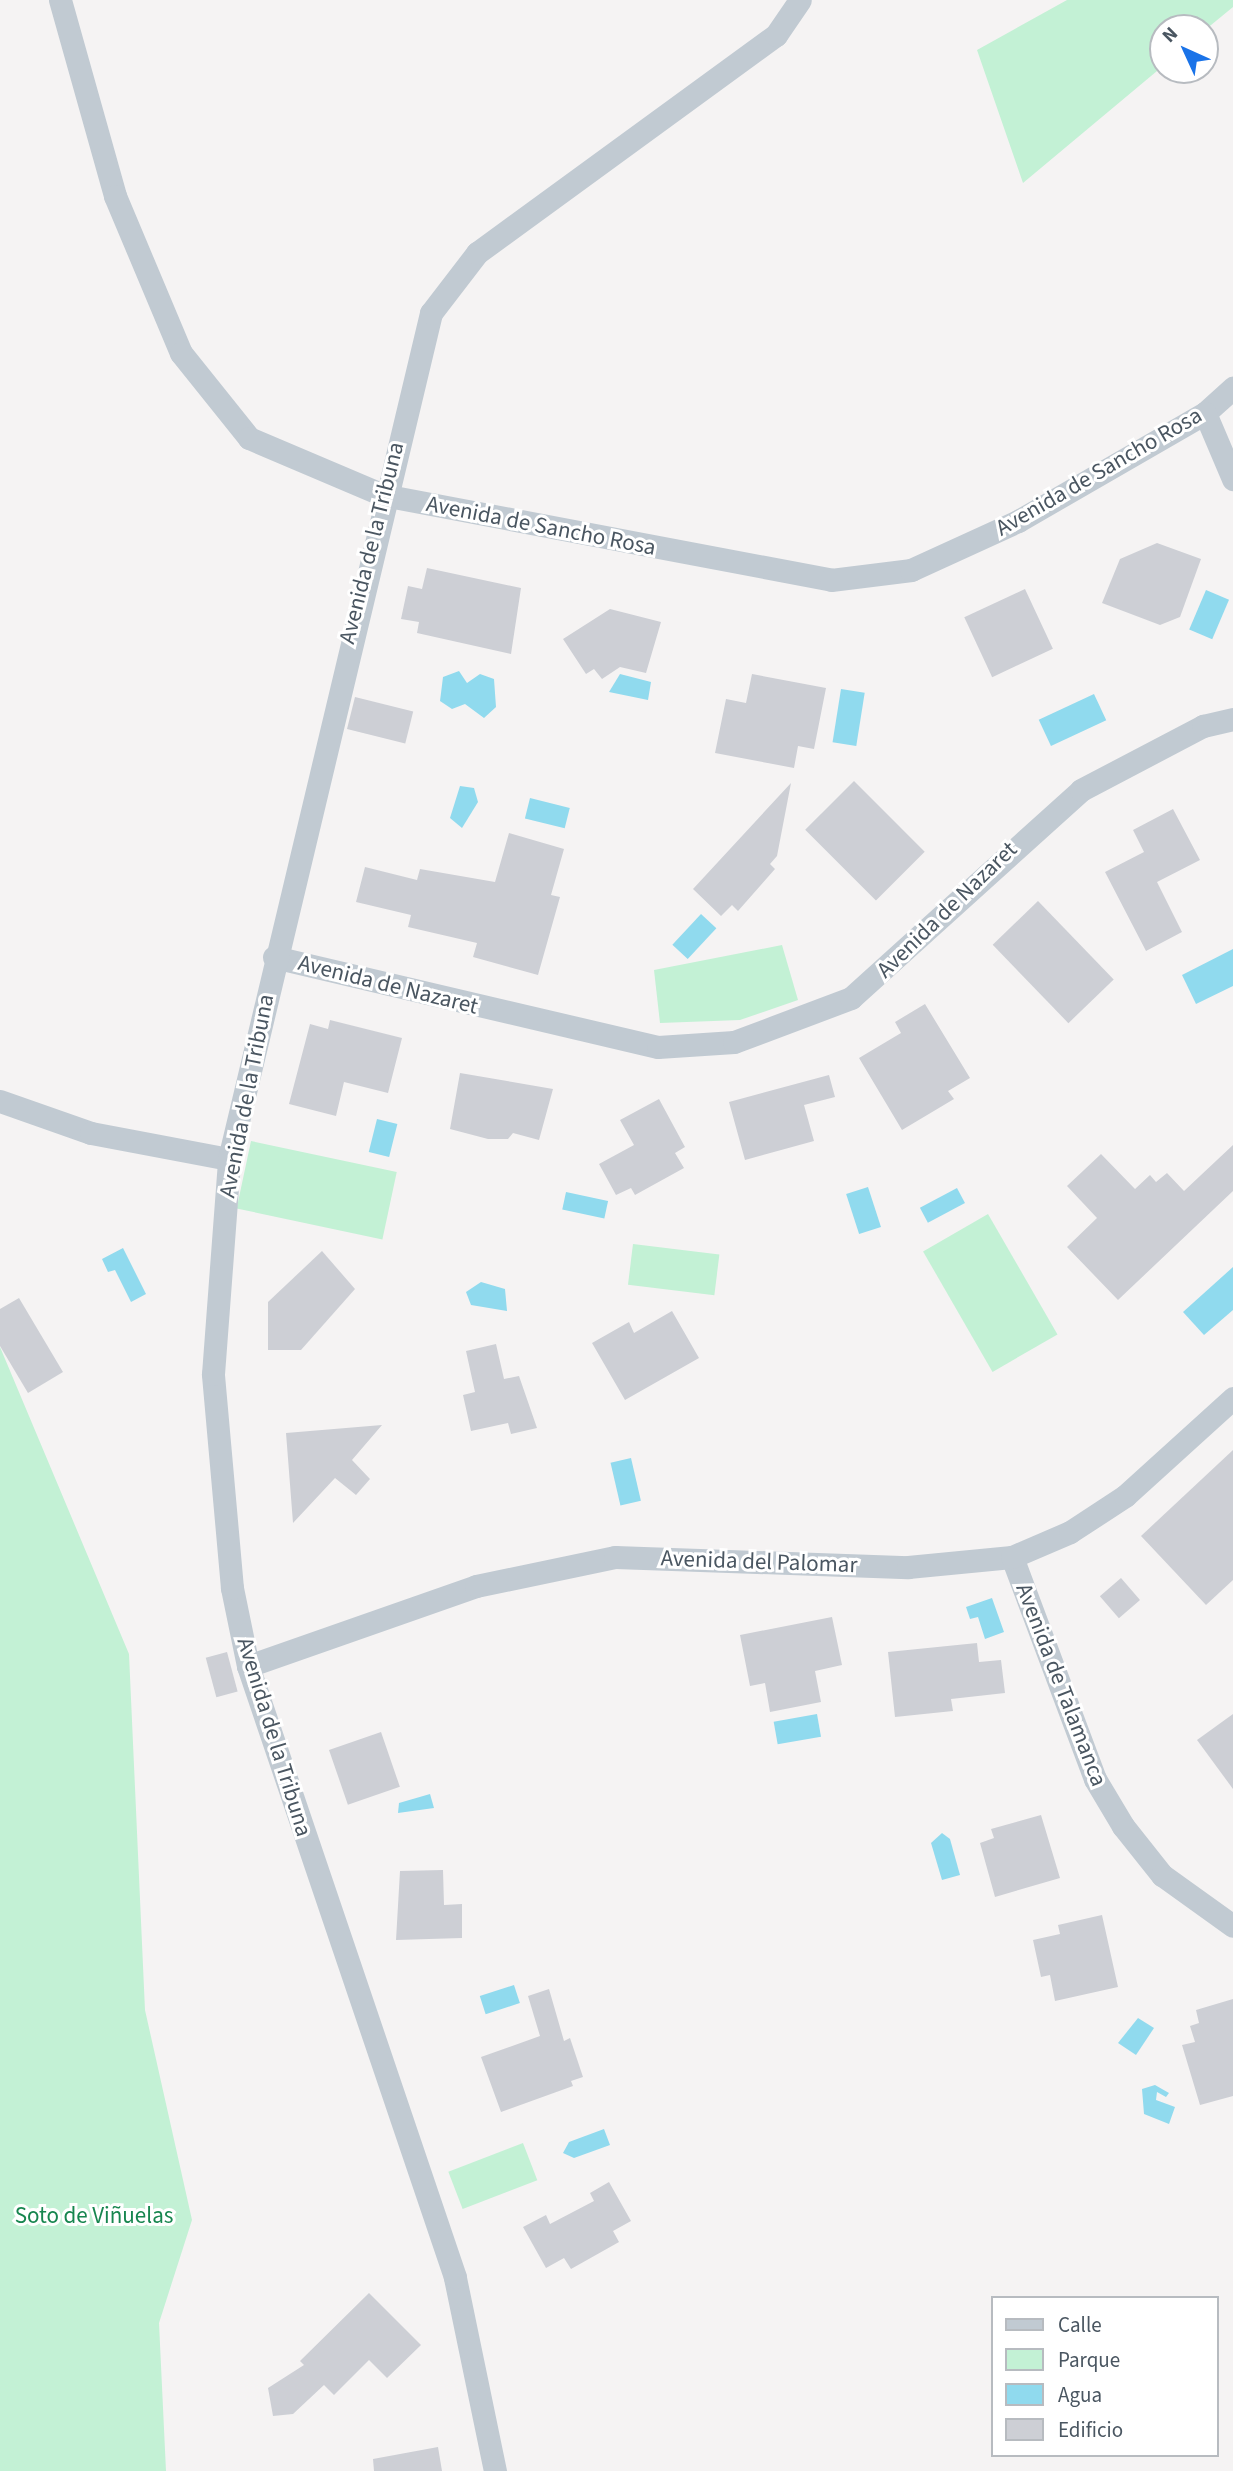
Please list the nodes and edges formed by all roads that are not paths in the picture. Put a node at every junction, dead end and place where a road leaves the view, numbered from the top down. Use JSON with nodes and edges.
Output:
{"nodes":[{"id":1,"x":60,"y":0,"type":"edge"},
{"id":2,"x":800,"y":0,"type":"edge"},
{"id":3,"x":1233,"y":388,"type":"edge"},
{"id":4,"x":1206,"y":413,"type":"junction"},
{"id":5,"x":1233,"y":479,"type":"edge"},
{"id":6,"x":383,"y":495,"type":"junction"},
{"id":7,"x":1233,"y":719,"type":"edge"},
{"id":8,"x":274,"y":957,"type":"junction"},
{"id":9,"x":0,"y":1101,"type":"edge"},
{"id":10,"x":229,"y":1158,"type":"junction"},
{"id":11,"x":1233,"y":1398,"type":"edge"},
{"id":12,"x":1012,"y":1557,"type":"junction"},
{"id":13,"x":248,"y":1666,"type":"junction"},
{"id":14,"x":1233,"y":1926,"type":"edge"},
{"id":15,"x":495,"y":2471,"type":"edge"}],
"edges":[{"from":1,"to":6,"type":"street","name":"Avenida de Sancho Rosa"},
{"from":2,"to":6,"type":"street","name":"Avenida de la Tribuna"},
{"from":3,"to":4,"type":"street","name":"Avenida de Sancho Rosa"},
{"from":4,"to":5,"type":"street"},
{"from":4,"to":6,"type":"street","name":"Avenida de Sancho Rosa"},
{"from":6,"to":8,"type":"street","name":"Avenida de la Tribuna"},
{"from":7,"to":8,"type":"street","name":"Avenida de Nazaret"},
{"from":8,"to":10,"type":"street","name":"Avenida de la Tribuna"},
{"from":9,"to":10,"type":"street"},
{"from":10,"to":13,"type":"street","name":"Avenida de la Tribuna"},
{"from":11,"to":12,"type":"street","name":"Avenida del Palomar"},
{"from":12,"to":13,"type":"street","name":"Avenida del Palomar"},
{"from":12,"to":14,"type":"street","name":"Avenida de Talamanca"},
{"from":13,"to":15,"type":"street","name":"Avenida de la Tribuna"}]}
